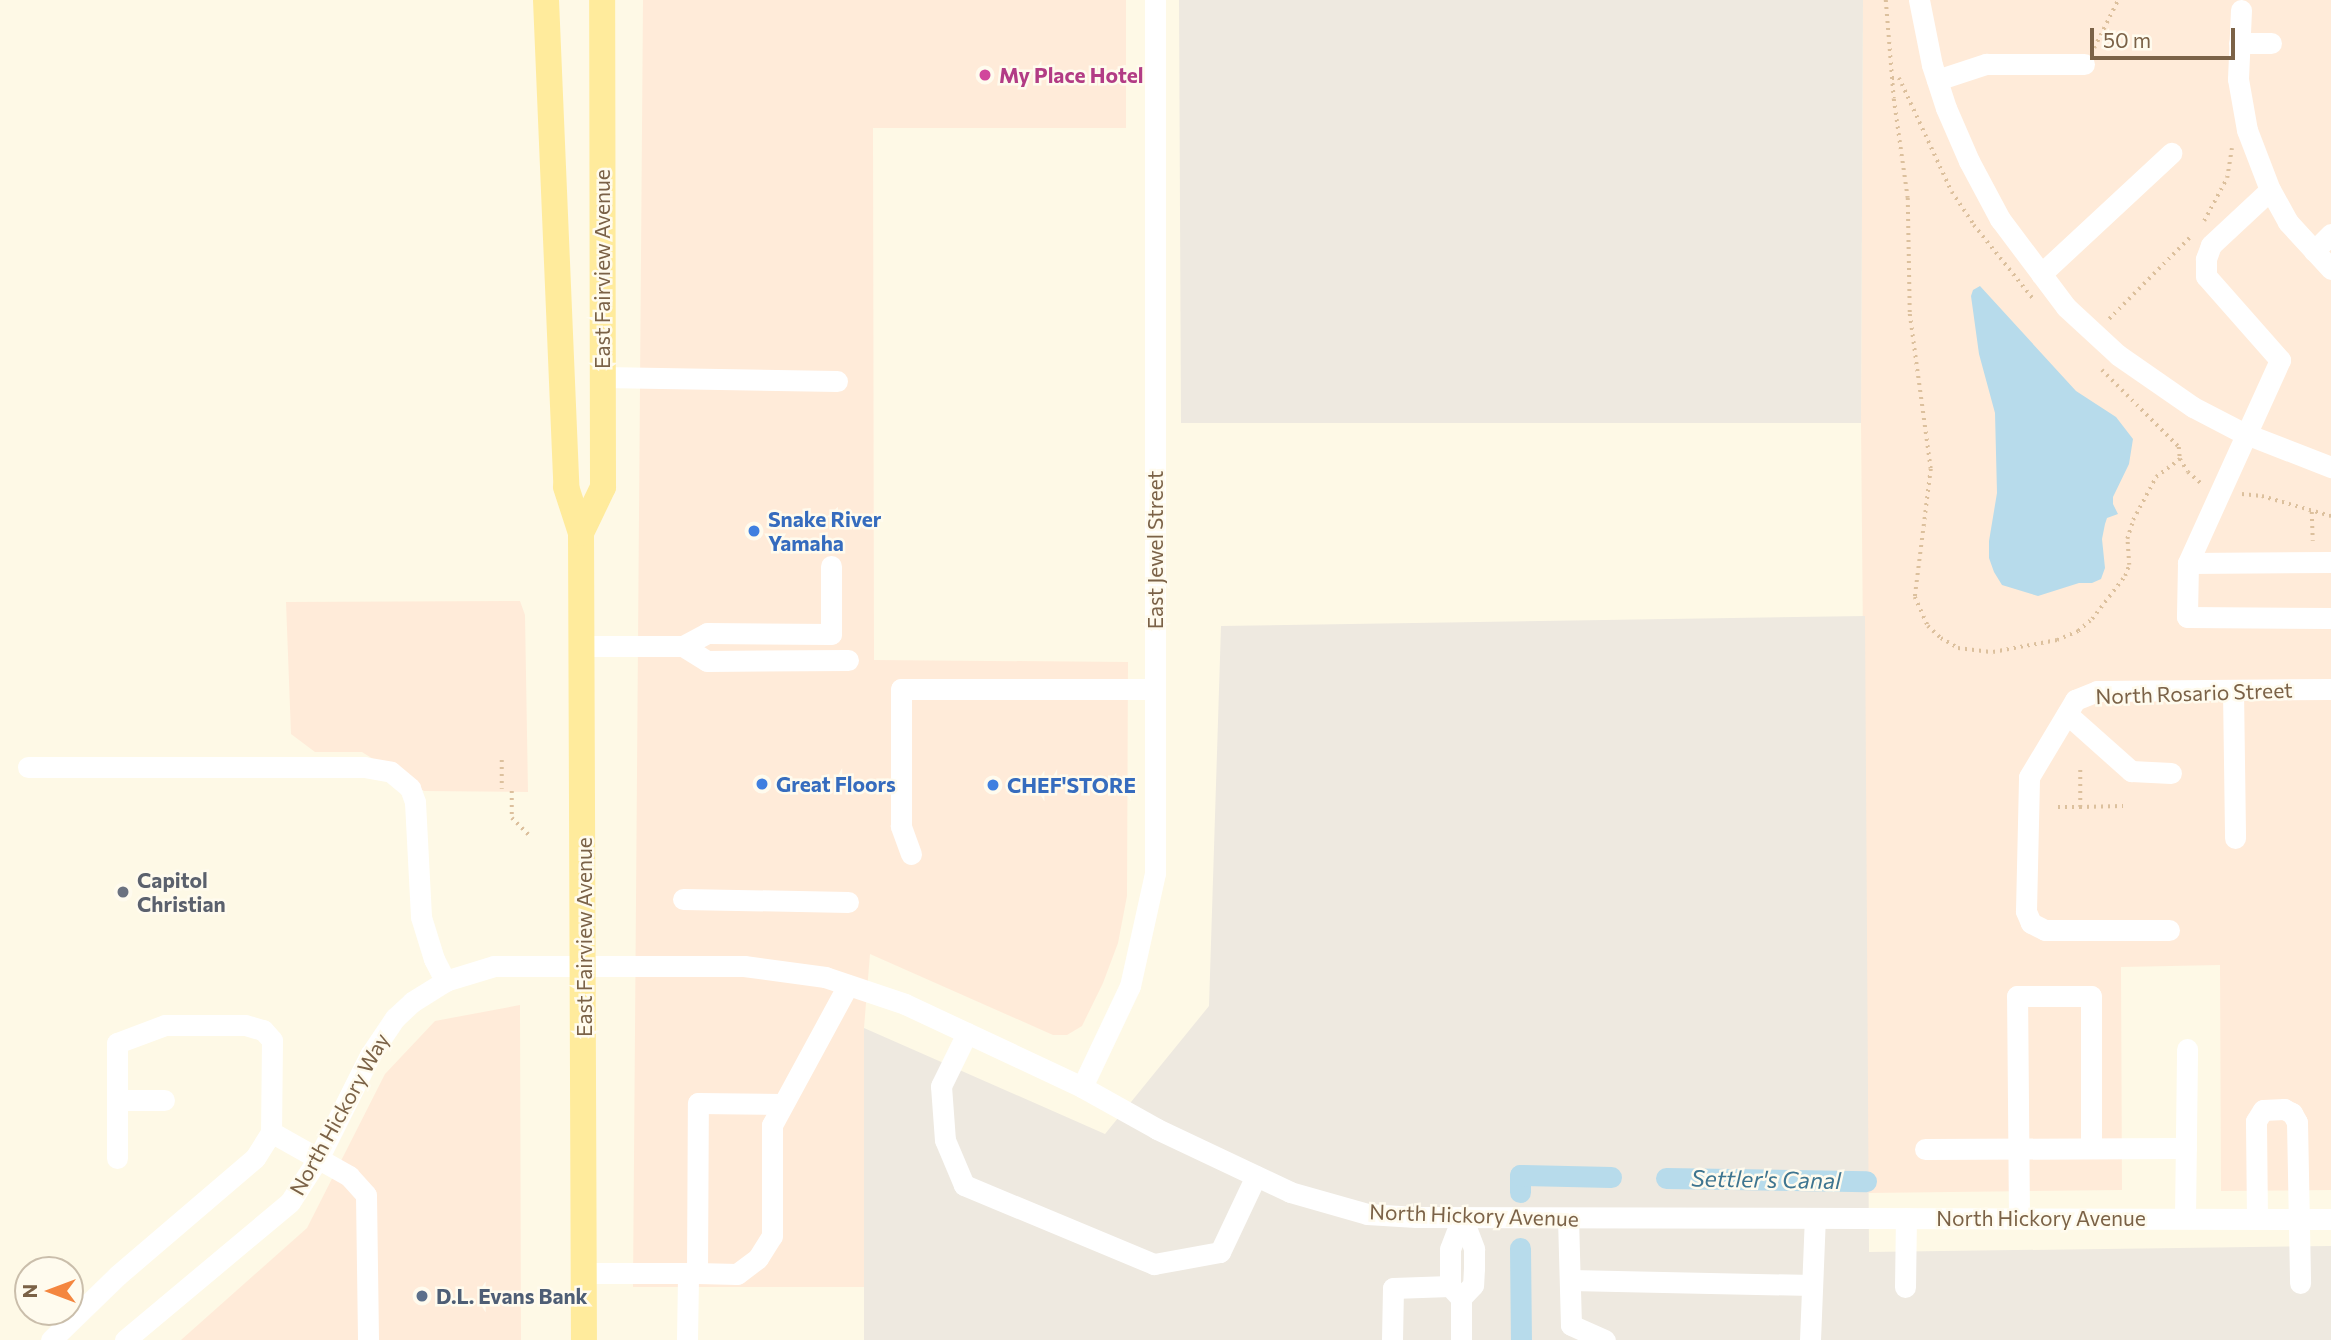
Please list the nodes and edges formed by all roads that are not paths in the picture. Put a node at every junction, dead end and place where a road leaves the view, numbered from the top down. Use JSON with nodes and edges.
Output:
{"nodes":[{"id":1,"x":546,"y":0,"type":"edge"},
{"id":2,"x":602,"y":0,"type":"edge"},
{"id":3,"x":1155,"y":0,"type":"edge"},
{"id":4,"x":1919,"y":0,"type":"edge"},
{"id":5,"x":2241,"y":10,"type":"dead end"},
{"id":6,"x":2239,"y":43,"type":"junction"},
{"id":7,"x":2270,"y":43,"type":"dead end"},
{"id":8,"x":2084,"y":64,"type":"road end"},
{"id":9,"x":1937,"y":80,"type":"junction"},
{"id":10,"x":2171,"y":153,"type":"dead end"},
{"id":11,"x":2270,"y":190,"type":"junction"},
{"id":12,"x":2331,"y":234,"type":"edge"},
{"id":13,"x":2314,"y":251,"type":"junction"},
{"id":14,"x":2331,"y":269,"type":"edge"},
{"id":15,"x":2041,"y":274,"type":"junction"},
{"id":16,"x":602,"y":377,"type":"junction"},
{"id":17,"x":837,"y":381,"type":"dead end"},
{"id":18,"x":2248,"y":435,"type":"junction"},
{"id":19,"x":2331,"y":467,"type":"edge"},
{"id":20,"x":581,"y":533,"type":"junction"},
{"id":21,"x":2331,"y":562,"type":"edge"},
{"id":22,"x":2188,"y":563,"type":"junction"},
{"id":23,"x":831,"y":566,"type":"dead end"},
{"id":24,"x":2331,"y":618,"type":"edge"},
{"id":25,"x":583,"y":646,"type":"junction"},
{"id":26,"x":683,"y":646,"type":"junction"},
{"id":27,"x":848,"y":660,"type":"dead end"},
{"id":28,"x":1155,"y":689,"type":"junction"},
{"id":29,"x":2331,"y":689,"type":"edge"},
{"id":30,"x":2233,"y":690,"type":"junction"},
{"id":31,"x":2067,"y":714,"type":"junction"},
{"id":32,"x":28,"y":767,"type":"dead end"},
{"id":33,"x":2171,"y":773,"type":"dead end"},
{"id":34,"x":2235,"y":838,"type":"dead end"},
{"id":35,"x":911,"y":854,"type":"dead end"},
{"id":36,"x":683,"y":899,"type":"dead end"},
{"id":37,"x":848,"y":902,"type":"dead end"},
{"id":38,"x":2169,"y":930,"type":"dead end"},
{"id":39,"x":585,"y":964,"type":"junction"},
{"id":40,"x":445,"y":981,"type":"junction"},
{"id":41,"x":848,"y":985,"type":"junction"},
{"id":42,"x":967,"y":1033,"type":"junction"},
{"id":43,"x":2187,"y":1049,"type":"dead end"},
{"id":44,"x":1082,"y":1087,"type":"junction"},
{"id":45,"x":117,"y":1100,"type":"junction"},
{"id":46,"x":164,"y":1100,"type":"dead end"},
{"id":47,"x":782,"y":1104,"type":"junction"},
{"id":48,"x":271,"y":1132,"type":"junction"},
{"id":49,"x":2091,"y":1148,"type":"junction"},
{"id":50,"x":2186,"y":1148,"type":"junction"},
{"id":51,"x":1924,"y":1149,"type":"dead end"},
{"id":52,"x":2019,"y":1149,"type":"junction"},
{"id":53,"x":319,"y":1157,"type":"junction"},
{"id":54,"x":117,"y":1158,"type":"dead end"},
{"id":55,"x":1256,"y":1176,"type":"junction"},
{"id":56,"x":1462,"y":1217,"type":"junction"},
{"id":57,"x":1568,"y":1218,"type":"junction"},
{"id":58,"x":1815,"y":1218,"type":"junction"},
{"id":59,"x":1906,"y":1218,"type":"junction"},
{"id":60,"x":2019,"y":1218,"type":"junction"},
{"id":61,"x":2185,"y":1218,"type":"junction"},
{"id":62,"x":2257,"y":1219,"type":"junction"},
{"id":63,"x":2297,"y":1219,"type":"junction"},
{"id":64,"x":2331,"y":1219,"type":"edge"},
{"id":65,"x":584,"y":1273,"type":"junction"},
{"id":66,"x":692,"y":1273,"type":"junction"},
{"id":67,"x":1570,"y":1280,"type":"junction"},
{"id":68,"x":2300,"y":1283,"type":"dead end"},
{"id":69,"x":1812,"y":1285,"type":"junction"},
{"id":70,"x":1905,"y":1287,"type":"dead end"},
{"id":71,"x":1456,"y":1292,"type":"junction"},
{"id":72,"x":51,"y":1340,"type":"edge"},
{"id":73,"x":124,"y":1340,"type":"edge"},
{"id":74,"x":368,"y":1340,"type":"edge"},
{"id":75,"x":584,"y":1340,"type":"edge"},
{"id":76,"x":687,"y":1340,"type":"edge"},
{"id":77,"x":1392,"y":1340,"type":"edge"},
{"id":78,"x":1461,"y":1340,"type":"edge"},
{"id":79,"x":1605,"y":1340,"type":"edge"},
{"id":80,"x":1810,"y":1340,"type":"edge"}],
"edges":[{"from":1,"to":20,"type":"main road","name":"East Fairview Avenue"},
{"from":2,"to":16,"type":"main road","name":"East Fairview Avenue"},
{"from":3,"to":28,"type":"street","name":"East Jewel Street"},
{"from":4,"to":9,"type":"street"},
{"from":5,"to":6,"type":"street"},
{"from":6,"to":7,"type":"street"},
{"from":6,"to":11,"type":"street"},
{"from":8,"to":9,"type":"street"},
{"from":9,"to":15,"type":"street"},
{"from":10,"to":15,"type":"street"},
{"from":11,"to":13,"type":"street"},
{"from":11,"to":18,"type":"street"},
{"from":12,"to":13,"type":"street"},
{"from":13,"to":14,"type":"street"},
{"from":15,"to":18,"type":"street"},
{"from":16,"to":17,"type":"street"},
{"from":16,"to":20,"type":"main road","name":"East Fairview Avenue"},
{"from":18,"to":19,"type":"street"},
{"from":18,"to":22,"type":"street"},
{"from":20,"to":25,"type":"main road","name":"East Fairview Avenue"},
{"from":21,"to":22,"type":"street"},
{"from":22,"to":24,"type":"street"},
{"from":23,"to":26,"type":"street"},
{"from":25,"to":26,"type":"street"},
{"from":25,"to":39,"type":"main road","name":"East Fairview Avenue"},
{"from":26,"to":27,"type":"street"},
{"from":28,"to":35,"type":"street"},
{"from":28,"to":44,"type":"street","name":"East Jewel Street"},
{"from":29,"to":30,"type":"street","name":"North Rosario Street"},
{"from":30,"to":31,"type":"street","name":"North Rosario Street"},
{"from":30,"to":34,"type":"street"},
{"from":31,"to":33,"type":"street"},
{"from":31,"to":38,"type":"street","name":"North Rosario Street"},
{"from":32,"to":40,"type":"street"},
{"from":36,"to":37,"type":"street"},
{"from":39,"to":40,"type":"street","name":"North Hickory Way"},
{"from":39,"to":41,"type":"street","name":"North Hickory Avenue"},
{"from":39,"to":65,"type":"main road","name":"East Fairview Avenue"},
{"from":40,"to":53,"type":"street","name":"North Hickory Way"},
{"from":41,"to":42,"type":"street","name":"North Hickory Avenue"},
{"from":41,"to":47,"type":"street"},
{"from":42,"to":44,"type":"street","name":"North Hickory Avenue"},
{"from":42,"to":55,"type":"street"},
{"from":43,"to":50,"type":"street"},
{"from":44,"to":55,"type":"street","name":"North Hickory Avenue"},
{"from":45,"to":46,"type":"street"},
{"from":45,"to":48,"type":"street"},
{"from":45,"to":54,"type":"street"},
{"from":47,"to":66,"type":"street"},
{"from":47,"to":66,"type":"street"},
{"from":48,"to":53,"type":"street"},
{"from":48,"to":72,"type":"street"},
{"from":49,"to":50,"type":"street"},
{"from":49,"to":52,"type":"street"},
{"from":49,"to":52,"type":"street"},
{"from":50,"to":61,"type":"street"},
{"from":51,"to":52,"type":"street"},
{"from":52,"to":60,"type":"street"},
{"from":53,"to":73,"type":"street","name":"North Hickory Way"},
{"from":53,"to":74,"type":"street"},
{"from":55,"to":56,"type":"street","name":"North Hickory Avenue"},
{"from":56,"to":57,"type":"street","name":"North Hickory Avenue"},
{"from":56,"to":71,"type":"street"},
{"from":57,"to":58,"type":"street","name":"North Hickory Avenue"},
{"from":57,"to":67,"type":"street"},
{"from":58,"to":59,"type":"street","name":"North Hickory Avenue"},
{"from":58,"to":69,"type":"street"},
{"from":59,"to":60,"type":"street","name":"North Hickory Avenue"},
{"from":59,"to":70,"type":"street"},
{"from":60,"to":61,"type":"street","name":"North Hickory Avenue"},
{"from":61,"to":62,"type":"street","name":"North Hickory Avenue"},
{"from":62,"to":63,"type":"street","name":"North Hickory Avenue"},
{"from":62,"to":63,"type":"street"},
{"from":63,"to":64,"type":"street","name":"North Hickory Avenue"},
{"from":63,"to":68,"type":"street"},
{"from":65,"to":66,"type":"street"},
{"from":65,"to":75,"type":"main road","name":"East Fairview Avenue"},
{"from":66,"to":76,"type":"street"},
{"from":67,"to":69,"type":"street"},
{"from":67,"to":79,"type":"street"},
{"from":69,"to":80,"type":"street"},
{"from":71,"to":77,"type":"street"},
{"from":71,"to":78,"type":"street"}]}
